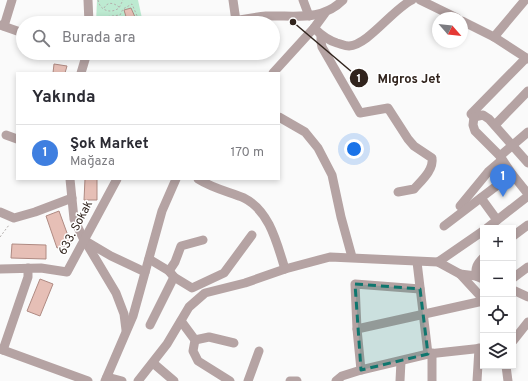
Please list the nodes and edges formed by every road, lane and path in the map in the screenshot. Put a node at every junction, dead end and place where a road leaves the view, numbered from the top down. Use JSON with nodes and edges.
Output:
{"nodes":[{"id":1,"x":12,"y":0,"type":"edge"},
{"id":2,"x":88,"y":0,"type":"edge"},
{"id":3,"x":98,"y":0,"type":"edge"},
{"id":4,"x":123,"y":0,"type":"edge"},
{"id":5,"x":233,"y":0,"type":"edge"},
{"id":6,"x":303,"y":0,"type":"edge"},
{"id":7,"x":343,"y":0,"type":"edge"},
{"id":8,"x":412,"y":0,"type":"edge"},
{"id":9,"x":420,"y":0,"type":"edge"},
{"id":10,"x":525,"y":0,"type":"edge"},
{"id":11,"x":120,"y":7,"type":"junction"},
{"id":12,"x":104,"y":9,"type":"junction"},
{"id":13,"x":112,"y":12,"type":"junction"},
{"id":14,"x":445,"y":12,"type":"edge"},
{"id":15,"x":325,"y":13,"type":"junction"},
{"id":16,"x":89,"y":16,"type":"edge"},
{"id":17,"x":113,"y":16,"type":"joint"},
{"id":18,"x":137,"y":16,"type":"edge"},
{"id":19,"x":235,"y":16,"type":"edge"},
{"id":20,"x":265,"y":16,"type":"edge"},
{"id":21,"x":280,"y":16,"type":"edge"},
{"id":22,"x":280,"y":16,"type":"edge"},
{"id":23,"x":309,"y":16,"type":"junction"},
{"id":24,"x":468,"y":24,"type":"edge"},
{"id":25,"x":2,"y":26,"type":"edge"},
{"id":26,"x":314,"y":28,"type":"junction"},
{"id":27,"x":16,"y":31,"type":"edge"},
{"id":28,"x":322,"y":36,"type":"junction"},
{"id":29,"x":494,"y":37,"type":"junction"},
{"id":30,"x":527,"y":58,"type":"edge"},
{"id":31,"x":85,"y":60,"type":"edge"},
{"id":32,"x":81,"y":72,"type":"edge"},
{"id":33,"x":274,"y":72,"type":"edge"},
{"id":34,"x":528,"y":91,"type":"edge"},
{"id":35,"x":474,"y":117,"type":"junction"},
{"id":36,"x":280,"y":119,"type":"edge"},
{"id":37,"x":495,"y":125,"type":"junction"},
{"id":38,"x":528,"y":132,"type":"edge"},
{"id":39,"x":3,"y":134,"type":"edge"},
{"id":40,"x":16,"y":139,"type":"edge"},
{"id":41,"x":512,"y":145,"type":"junction"},
{"id":42,"x":501,"y":158,"type":"junction"},
{"id":43,"x":528,"y":163,"type":"edge"},
{"id":44,"x":512,"y":174,"type":"junction"},
{"id":45,"x":70,"y":180,"type":"edge"},
{"id":46,"x":116,"y":180,"type":"edge"},
{"id":47,"x":176,"y":180,"type":"edge"},
{"id":48,"x":200,"y":180,"type":"edge"},
{"id":49,"x":398,"y":192,"type":"dead end"},
{"id":50,"x":528,"y":195,"type":"edge"},
{"id":51,"x":72,"y":198,"type":"junction"},
{"id":52,"x":481,"y":198,"type":"junction"},
{"id":53,"x":460,"y":206,"type":"dead end"},
{"id":54,"x":0,"y":212,"type":"edge"},
{"id":55,"x":14,"y":218,"type":"junction"},
{"id":56,"x":497,"y":220,"type":"junction"},
{"id":57,"x":491,"y":225,"type":"edge"},
{"id":58,"x":528,"y":225,"type":"edge"},
{"id":59,"x":444,"y":226,"type":"dead end"},
{"id":60,"x":480,"y":233,"type":"edge"},
{"id":61,"x":516,"y":234,"type":"edge"},
{"id":62,"x":252,"y":235,"type":"dead end"},
{"id":63,"x":0,"y":237,"type":"edge"},
{"id":64,"x":84,"y":240,"type":"junction"},
{"id":65,"x":203,"y":240,"type":"dead end"},
{"id":66,"x":352,"y":257,"type":"junction"},
{"id":67,"x":149,"y":259,"type":"junction"},
{"id":68,"x":480,"y":261,"type":"edge"},
{"id":69,"x":417,"y":262,"type":"junction"},
{"id":70,"x":438,"y":262,"type":"junction"},
{"id":71,"x":528,"y":267,"type":"edge"},
{"id":72,"x":28,"y":268,"type":"junction"},
{"id":73,"x":0,"y":269,"type":"edge"},
{"id":74,"x":285,"y":269,"type":"junction"},
{"id":75,"x":145,"y":272,"type":"junction"},
{"id":76,"x":171,"y":274,"type":"junction"},
{"id":77,"x":460,"y":274,"type":"junction"},
{"id":78,"x":516,"y":276,"type":"edge"},
{"id":79,"x":479,"y":277,"type":"edge"},
{"id":80,"x":420,"y":289,"type":"junction"},
{"id":81,"x":516,"y":291,"type":"edge"},
{"id":82,"x":480,"y":297,"type":"edge"},
{"id":83,"x":528,"y":297,"type":"edge"},
{"id":84,"x":480,"y":301,"type":"edge"},
{"id":85,"x":423,"y":313,"type":"junction"},
{"id":86,"x":181,"y":321,"type":"junction"},
{"id":87,"x":528,"y":322,"type":"edge"},
{"id":88,"x":150,"y":325,"type":"dead end"},
{"id":89,"x":357,"y":329,"type":"junction"},
{"id":90,"x":126,"y":333,"type":"junction"},
{"id":91,"x":516,"y":337,"type":"edge"},
{"id":92,"x":196,"y":340,"type":"junction"},
{"id":93,"x":234,"y":343,"type":"dead end"},
{"id":94,"x":480,"y":348,"type":"edge"},
{"id":95,"x":2,"y":350,"type":"edge"},
{"id":96,"x":259,"y":351,"type":"dead end"},
{"id":97,"x":430,"y":354,"type":"junction"},
{"id":98,"x":480,"y":356,"type":"edge"},
{"id":99,"x":401,"y":361,"type":"junction"},
{"id":100,"x":153,"y":363,"type":"junction"},
{"id":101,"x":506,"y":369,"type":"edge"},
{"id":102,"x":361,"y":370,"type":"junction"},
{"id":103,"x":63,"y":377,"type":"edge"},
{"id":104,"x":106,"y":379,"type":"edge"},
{"id":105,"x":88,"y":381,"type":"edge"},
{"id":106,"x":122,"y":381,"type":"edge"},
{"id":107,"x":138,"y":381,"type":"edge"},
{"id":108,"x":174,"y":381,"type":"edge"},
{"id":109,"x":230,"y":381,"type":"edge"},
{"id":110,"x":248,"y":381,"type":"edge"},
{"id":111,"x":290,"y":381,"type":"edge"},
{"id":112,"x":297,"y":381,"type":"edge"},
{"id":113,"x":336,"y":381,"type":"edge"},
{"id":114,"x":400,"y":381,"type":"edge"},
{"id":115,"x":432,"y":381,"type":"edge"},
{"id":116,"x":477,"y":381,"type":"edge"},
{"id":117,"x":508,"y":381,"type":"edge"}],
"edges":[{"from":1,"to":25,"type":"street"},
{"from":2,"to":16,"type":"street"},
{"from":3,"to":12,"type":"path"},
{"from":4,"to":11,"type":"path"},
{"from":5,"to":19,"type":"street"},
{"from":6,"to":23,"type":"street"},
{"from":7,"to":15,"type":"street"},
{"from":8,"to":28,"type":"street"},
{"from":9,"to":14,"type":"street"},
{"from":10,"to":29,"type":"street"},
{"from":11,"to":12,"type":"path"},
{"from":11,"to":13,"type":"path"},
{"from":12,"to":13,"type":"path"},
{"from":13,"to":17,"type":"path"},
{"from":15,"to":23,"type":"street"},
{"from":15,"to":26,"type":"street"},
{"from":17,"to":18,"type":"path"},
{"from":20,"to":22,"type":"street"},
{"from":21,"to":23,"type":"street"},
{"from":24,"to":29,"type":"street"},
{"from":25,"to":27,"type":"street"},
{"from":26,"to":28,"type":"street"},
{"from":26,"to":33,"type":"street"},
{"from":28,"to":49,"type":"street"},
{"from":29,"to":30,"type":"street"},
{"from":30,"to":35,"type":"street"},
{"from":31,"to":32,"type":"street"},
{"from":34,"to":37,"type":"street"},
{"from":35,"to":37,"type":"street"},
{"from":35,"to":42,"type":"street"},
{"from":36,"to":66,"type":"street"},
{"from":37,"to":41,"type":"street"},
{"from":38,"to":41,"type":"street"},
{"from":39,"to":40,"type":"street"},
{"from":41,"to":42,"type":"street"},
{"from":41,"to":43,"type":"street"},
{"from":42,"to":44,"type":"street"},
{"from":42,"to":53,"type":"street"},
{"from":44,"to":50,"type":"street"},
{"from":44,"to":52,"type":"street"},
{"from":45,"to":51,"type":"street"},
{"from":46,"to":64,"type":"street","name":"633. Sokak"},
{"from":47,"to":67,"type":"street"},
{"from":48,"to":74,"type":"street"},
{"from":50,"to":56,"type":"street"},
{"from":51,"to":55,"type":"street"},
{"from":51,"to":64,"type":"street"},
{"from":52,"to":56,"type":"street"},
{"from":52,"to":59,"type":"street"},
{"from":54,"to":55,"type":"street"},
{"from":55,"to":63,"type":"path"},
{"from":56,"to":57,"type":"street"},
{"from":58,"to":61,"type":"street"},
{"from":60,"to":70,"type":"street"},
{"from":62,"to":76,"type":"street"},
{"from":64,"to":72,"type":"street","name":"633. Sokak"},
{"from":64,"to":75,"type":"street"},
{"from":64,"to":90,"type":"street"},
{"from":65,"to":76,"type":"street"},
{"from":66,"to":69,"type":"street"},
{"from":66,"to":74,"type":"street"},
{"from":67,"to":75,"type":"street"},
{"from":67,"to":76,"type":"street"},
{"from":68,"to":79,"type":"street"},
{"from":69,"to":70,"type":"street"},
{"from":69,"to":80,"type":"street"},
{"from":70,"to":77,"type":"street"},
{"from":71,"to":78,"type":"street"},
{"from":72,"to":73,"type":"street","name":"633. Sokak"},
{"from":72,"to":95,"type":"street"},
{"from":74,"to":86,"type":"street"},
{"from":75,"to":90,"type":"street"},
{"from":76,"to":88,"type":"street"},
{"from":77,"to":79,"type":"street"},
{"from":77,"to":82,"type":"street"},
{"from":80,"to":85,"type":"street"},
{"from":80,"to":89,"type":"street"},
{"from":81,"to":83,"type":"street"},
{"from":84,"to":85,"type":"street"},
{"from":85,"to":89,"type":"street"},
{"from":85,"to":97,"type":"street"},
{"from":86,"to":92,"type":"street"},
{"from":86,"to":100,"type":"street"},
{"from":87,"to":91,"type":"street"},
{"from":89,"to":102,"type":"street"},
{"from":90,"to":104,"type":"street"},
{"from":92,"to":93,"type":"street"},
{"from":92,"to":109,"type":"street"},
{"from":94,"to":97,"type":"street"},
{"from":95,"to":103,"type":"street"},
{"from":96,"to":110,"type":"street"},
{"from":97,"to":99,"type":"street"},
{"from":97,"to":115,"type":"street"},
{"from":98,"to":116,"type":"street"},
{"from":99,"to":102,"type":"street"},
{"from":99,"to":114,"type":"street"},
{"from":100,"to":107,"type":"street"},
{"from":100,"to":108,"type":"street"},
{"from":101,"to":117,"type":"street"},
{"from":102,"to":113,"type":"street"},
{"from":103,"to":105,"type":"street"},
{"from":104,"to":106,"type":"street"},
{"from":111,"to":112,"type":"street"}]}
